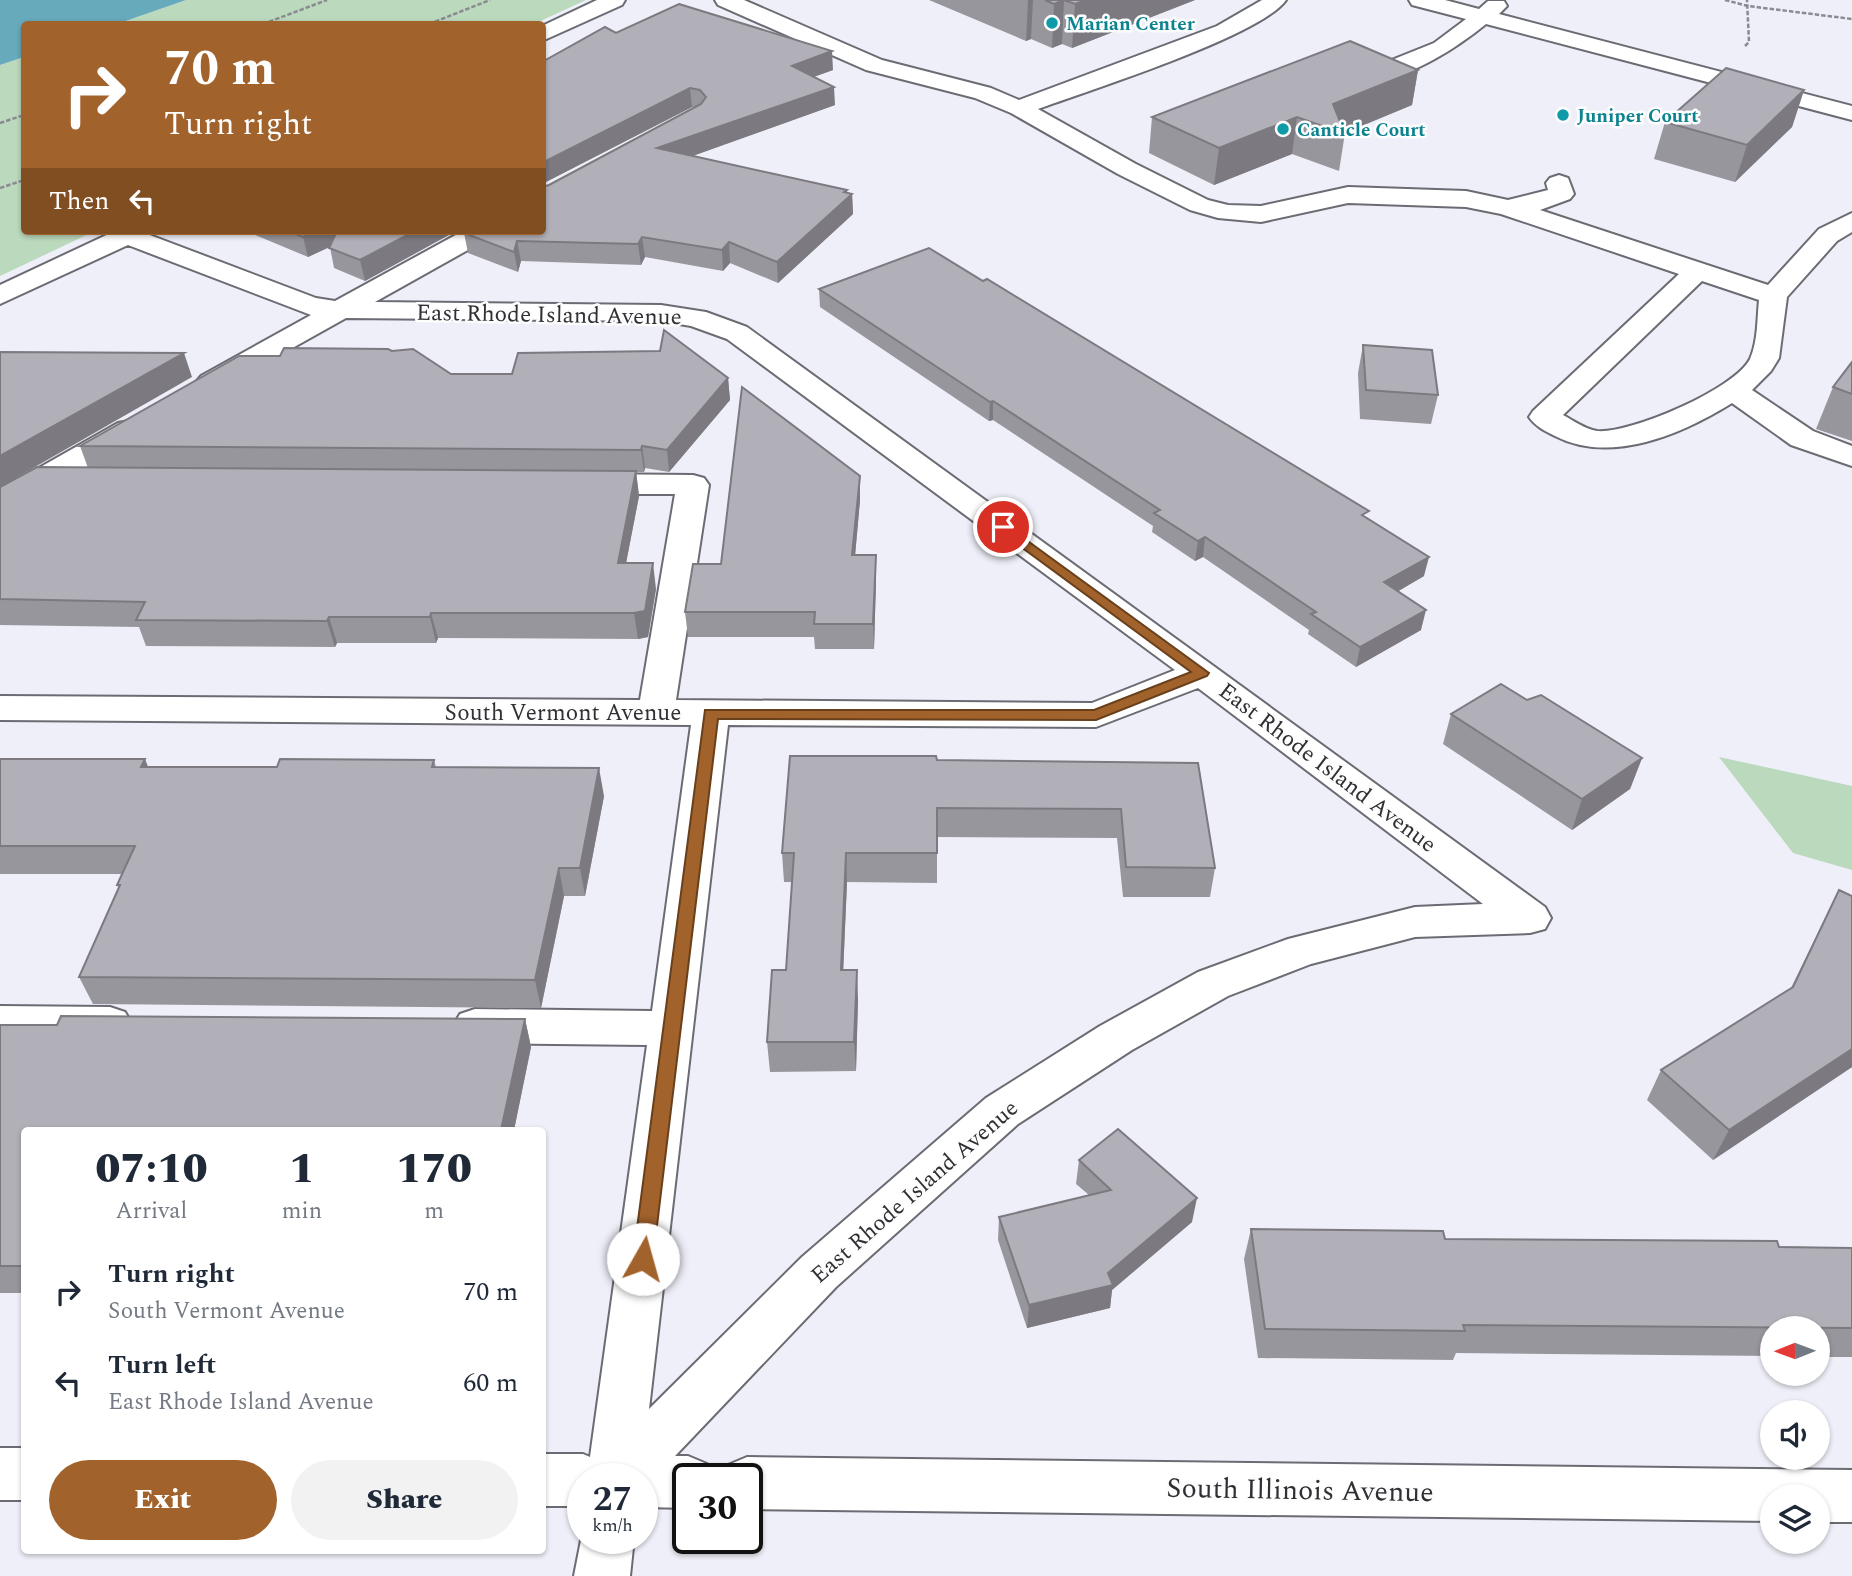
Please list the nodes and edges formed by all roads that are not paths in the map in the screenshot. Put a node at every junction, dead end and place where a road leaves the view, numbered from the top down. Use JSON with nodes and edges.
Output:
{"nodes":[{"id":1,"x":614,"y":0,"type":"edge"},
{"id":2,"x":726,"y":0,"type":"edge"},
{"id":3,"x":1275,"y":0,"type":"edge"},
{"id":4,"x":1420,"y":0,"type":"edge"},
{"id":5,"x":1505,"y":0,"type":"edge"},
{"id":6,"x":1482,"y":16,"type":"junction"},
{"id":7,"x":546,"y":32,"type":"edge"},
{"id":8,"x":1387,"y":71,"type":"edge"},
{"id":9,"x":1019,"y":108,"type":"junction"},
{"id":10,"x":1852,"y":113,"type":"edge"},
{"id":11,"x":1559,"y":183,"type":"dead end"},
{"id":12,"x":1508,"y":208,"type":"junction"},
{"id":13,"x":1852,"y":221,"type":"edge"},
{"id":14,"x":127,"y":235,"type":"edge"},
{"id":15,"x":136,"y":235,"type":"edge"},
{"id":16,"x":475,"y":235,"type":"edge"},
{"id":17,"x":1697,"y":271,"type":"junction"},
{"id":18,"x":0,"y":296,"type":"edge"},
{"id":19,"x":1773,"y":296,"type":"junction"},
{"id":20,"x":337,"y":310,"type":"junction"},
{"id":21,"x":1734,"y":391,"type":"junction"},
{"id":22,"x":184,"y":398,"type":"edge"},
{"id":23,"x":148,"y":418,"type":"edge"},
{"id":24,"x":1852,"y":457,"type":"edge"},
{"id":25,"x":40,"y":480,"type":"junction"},
{"id":26,"x":96,"y":481,"type":"edge"},
{"id":27,"x":554,"y":484,"type":"edge"},
{"id":28,"x":0,"y":503,"type":"edge"},
{"id":29,"x":1202,"y":673,"type":"junction"},
{"id":30,"x":0,"y":708,"type":"edge"},
{"id":31,"x":656,"y":713,"type":"junction"},
{"id":32,"x":711,"y":713,"type":"junction"},
{"id":33,"x":0,"y":1023,"type":"edge"},
{"id":34,"x":151,"y":1024,"type":"edge"},
{"id":35,"x":440,"y":1026,"type":"edge"},
{"id":36,"x":671,"y":1028,"type":"junction"},
{"id":37,"x":617,"y":1463,"type":"edge"},
{"id":38,"x":631,"y":1463,"type":"edge"},
{"id":39,"x":0,"y":1474,"type":"edge"},
{"id":40,"x":21,"y":1474,"type":"edge"},
{"id":41,"x":546,"y":1480,"type":"edge"},
{"id":42,"x":567,"y":1480,"type":"edge"},
{"id":43,"x":763,"y":1483,"type":"edge"},
{"id":44,"x":1852,"y":1496,"type":"edge"},
{"id":45,"x":605,"y":1554,"type":"edge"},
{"id":46,"x":602,"y":1576,"type":"edge"}],
"edges":[{"from":1,"to":7,"type":"street"},
{"from":2,"to":9,"type":"street"},
{"from":3,"to":9,"type":"street"},
{"from":4,"to":6,"type":"street"},
{"from":5,"to":6,"type":"street"},
{"from":6,"to":8,"type":"street"},
{"from":6,"to":10,"type":"street"},
{"from":9,"to":12,"type":"street"},
{"from":11,"to":12,"type":"street"},
{"from":12,"to":17,"type":"street"},
{"from":13,"to":19,"type":"street"},
{"from":14,"to":18,"type":"street"},
{"from":15,"to":20,"type":"street","name":"East Rhode Island Avenue"},
{"from":16,"to":20,"type":"street"},
{"from":17,"to":19,"type":"street"},
{"from":17,"to":21,"type":"street"},
{"from":19,"to":21,"type":"street"},
{"from":20,"to":22,"type":"street"},
{"from":20,"to":29,"type":"street","name":"East Rhode Island Avenue"},
{"from":21,"to":24,"type":"street"},
{"from":23,"to":25,"type":"street"},
{"from":25,"to":26,"type":"street"},
{"from":25,"to":28,"type":"street"},
{"from":27,"to":31,"type":"street"},
{"from":29,"to":32,"type":"street","name":"South Vermont Avenue"},
{"from":29,"to":38,"type":"street","name":"East Rhode Island Avenue"},
{"from":30,"to":31,"type":"street","name":"South Vermont Avenue"},
{"from":31,"to":32,"type":"street","name":"South Vermont Avenue"},
{"from":32,"to":36,"type":"street"},
{"from":33,"to":34,"type":"street"},
{"from":35,"to":36,"type":"street"},
{"from":36,"to":37,"type":"street"},
{"from":39,"to":40,"type":"street"},
{"from":41,"to":42,"type":"street"},
{"from":43,"to":44,"type":"street","name":"South Illinois Avenue"},
{"from":45,"to":46,"type":"street"}]}
